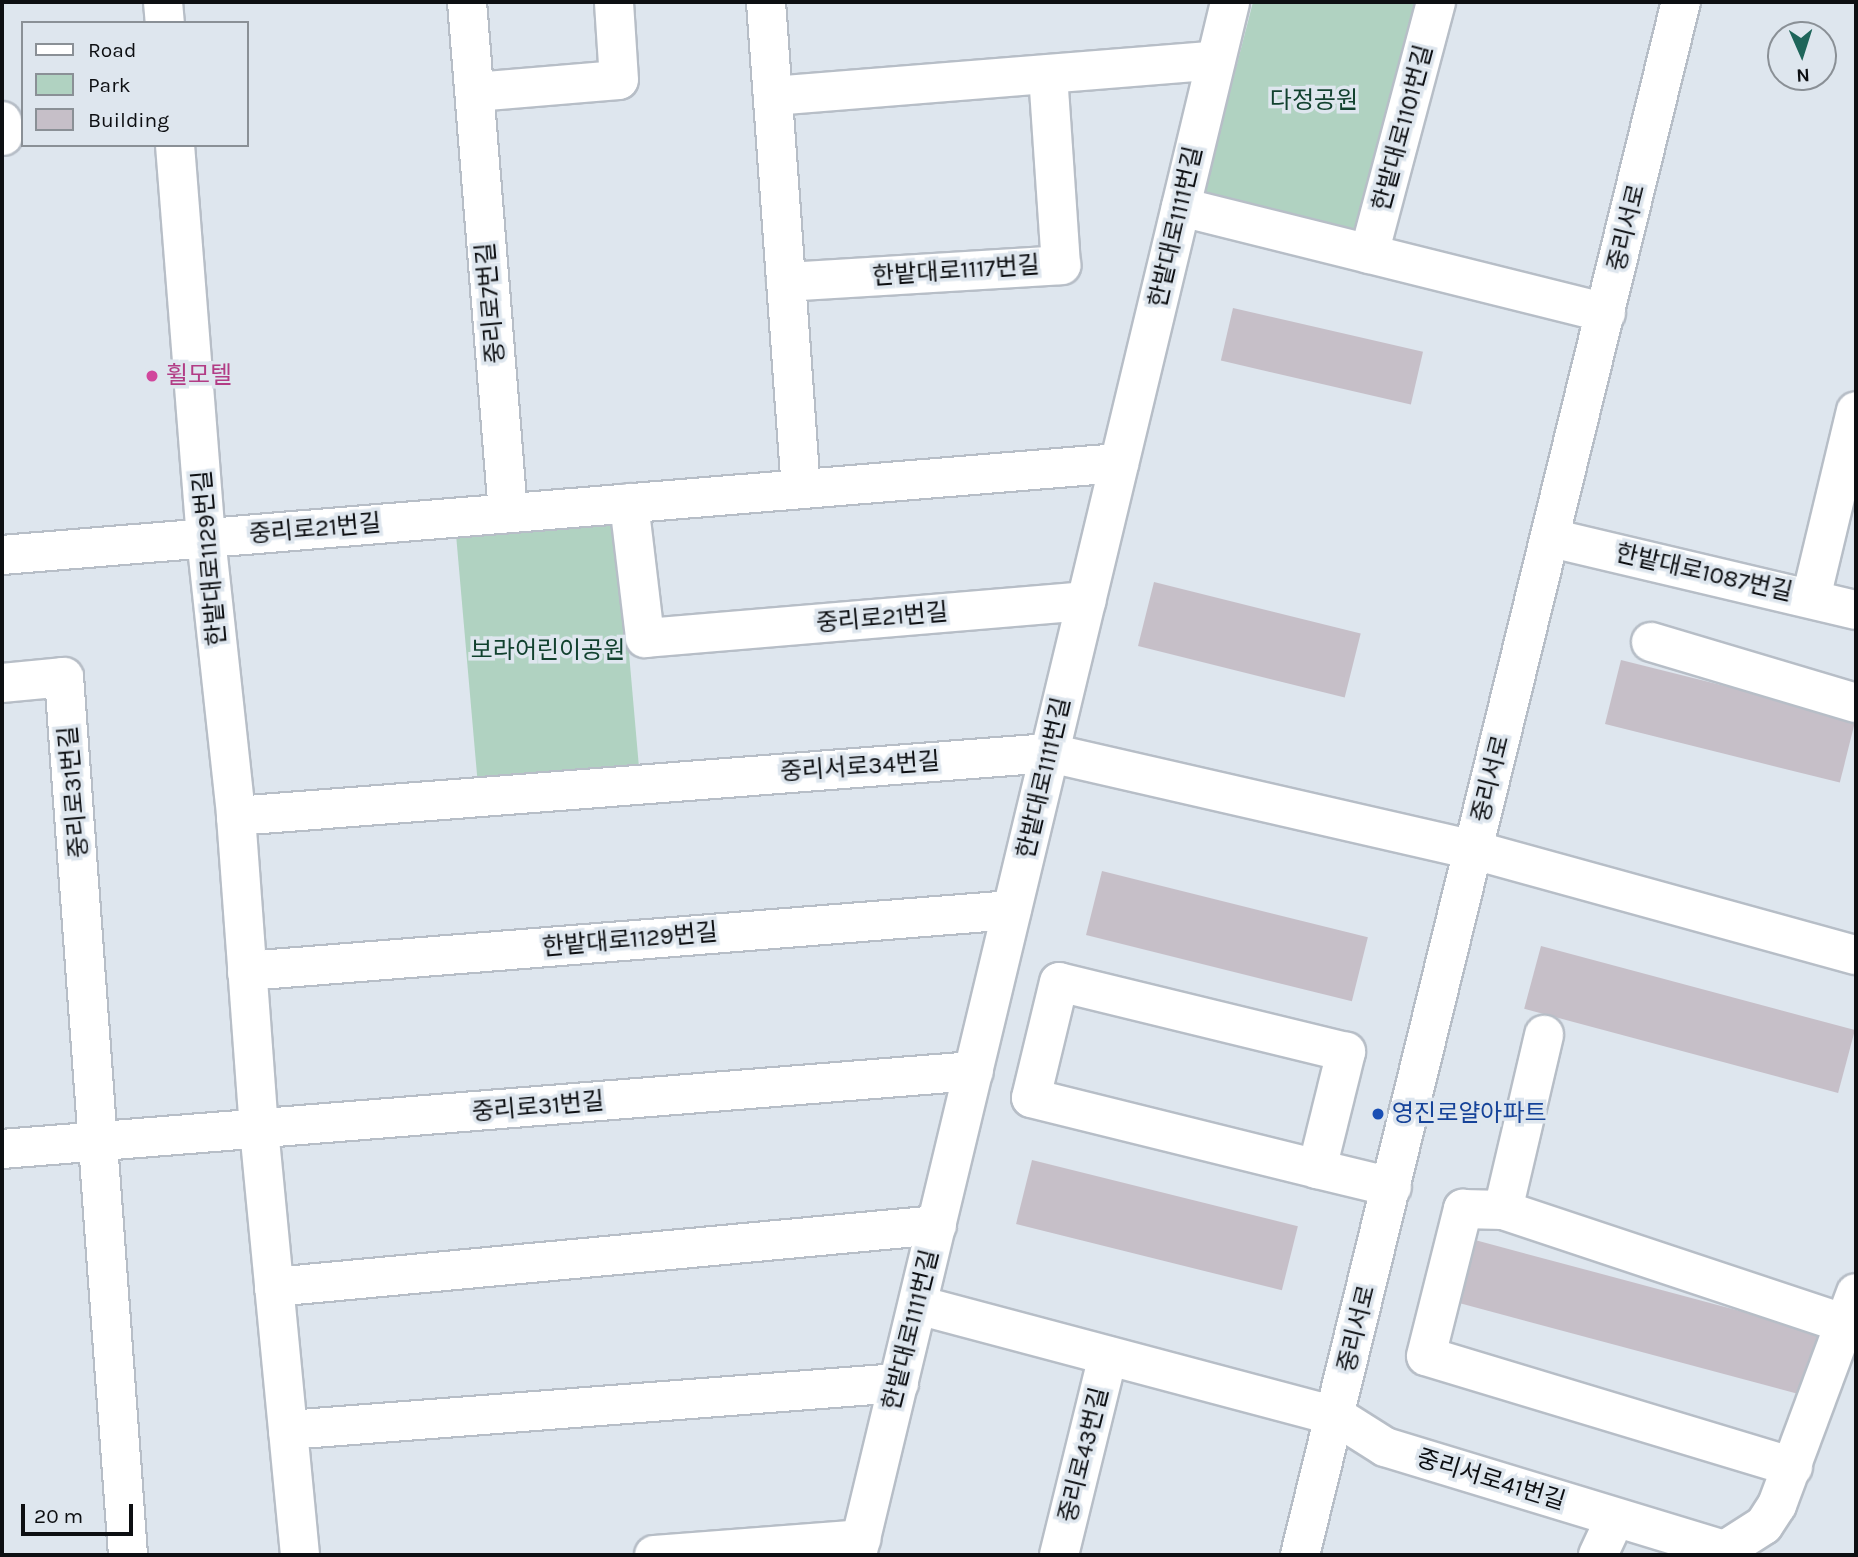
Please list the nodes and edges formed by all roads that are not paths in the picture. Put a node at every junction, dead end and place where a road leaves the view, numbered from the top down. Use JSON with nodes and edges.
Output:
{"nodes":[{"id":1,"x":163,"y":2,"type":"edge"},
{"id":2,"x":467,"y":2,"type":"edge"},
{"id":3,"x":614,"y":2,"type":"edge"},
{"id":4,"x":766,"y":2,"type":"edge"},
{"id":5,"x":1230,"y":2,"type":"edge"},
{"id":6,"x":1436,"y":2,"type":"edge"},
{"id":7,"x":1681,"y":2,"type":"edge"},
{"id":8,"x":165,"y":21,"type":"edge"},
{"id":9,"x":1216,"y":60,"type":"junction"},
{"id":10,"x":1048,"y":74,"type":"junction"},
{"id":11,"x":475,"y":92,"type":"junction"},
{"id":12,"x":773,"y":96,"type":"junction"},
{"id":13,"x":175,"y":147,"type":"edge"},
{"id":14,"x":1181,"y":207,"type":"junction"},
{"id":15,"x":1369,"y":254,"type":"junction"},
{"id":16,"x":786,"y":282,"type":"junction"},
{"id":17,"x":1606,"y":313,"type":"junction"},
{"id":18,"x":1856,"y":411,"type":"edge"},
{"id":19,"x":1119,"y":463,"type":"junction"},
{"id":20,"x":801,"y":489,"type":"junction"},
{"id":21,"x":629,"y":503,"type":"junction"},
{"id":22,"x":508,"y":513,"type":"junction"},
{"id":23,"x":206,"y":538,"type":"junction"},
{"id":24,"x":1551,"y":538,"type":"junction"},
{"id":25,"x":2,"y":555,"type":"edge"},
{"id":26,"x":1811,"y":598,"type":"junction"},
{"id":27,"x":1086,"y":601,"type":"junction"},
{"id":28,"x":1856,"y":610,"type":"edge"},
{"id":29,"x":1651,"y":642,"type":"dead end"},
{"id":30,"x":2,"y":683,"type":"edge"},
{"id":31,"x":1856,"y":703,"type":"edge"},
{"id":32,"x":1050,"y":753,"type":"junction"},
{"id":33,"x":236,"y":816,"type":"junction"},
{"id":34,"x":1474,"y":850,"type":"junction"},
{"id":35,"x":1012,"y":910,"type":"junction"},
{"id":36,"x":1856,"y":955,"type":"edge"},
{"id":37,"x":247,"y":971,"type":"junction"},
{"id":38,"x":1544,"y":1035,"type":"dead end"},
{"id":39,"x":974,"y":1071,"type":"junction"},
{"id":40,"x":259,"y":1129,"type":"junction"},
{"id":41,"x":101,"y":1138,"type":"junction"},
{"id":42,"x":2,"y":1149,"type":"edge"},
{"id":43,"x":1317,"y":1169,"type":"junction"},
{"id":44,"x":1392,"y":1186,"type":"junction"},
{"id":45,"x":1503,"y":1210,"type":"junction"},
{"id":46,"x":937,"y":1225,"type":"junction"},
{"id":47,"x":274,"y":1287,"type":"junction"},
{"id":48,"x":918,"y":1305,"type":"junction"},
{"id":49,"x":1850,"y":1308,"type":"edge"},
{"id":50,"x":1108,"y":1356,"type":"junction"},
{"id":51,"x":899,"y":1383,"type":"junction"},
{"id":52,"x":1336,"y":1416,"type":"junction"},
{"id":53,"x":288,"y":1430,"type":"junction"},
{"id":54,"x":1793,"y":1467,"type":"junction"},
{"id":55,"x":1615,"y":1519,"type":"junction"},
{"id":56,"x":859,"y":1547,"type":"edge"},
{"id":57,"x":128,"y":1555,"type":"edge"},
{"id":58,"x":300,"y":1555,"type":"edge"},
{"id":59,"x":654,"y":1555,"type":"edge"},
{"id":60,"x":1059,"y":1555,"type":"edge"},
{"id":61,"x":1300,"y":1555,"type":"edge"},
{"id":62,"x":1598,"y":1555,"type":"edge"}],
"edges":[{"from":1,"to":8,"type":"street"},
{"from":2,"to":11,"type":"street","name":"중리로7번길"},
{"from":3,"to":11,"type":"street"},
{"from":4,"to":12,"type":"street"},
{"from":5,"to":9,"type":"street","name":"한밭대로1111번길"},
{"from":6,"to":15,"type":"street","name":"한밭대로1101번길"},
{"from":7,"to":17,"type":"street","name":"중리서로"},
{"from":9,"to":10,"type":"street"},
{"from":9,"to":14,"type":"street","name":"한밭대로1111번길"},
{"from":10,"to":12,"type":"street"},
{"from":10,"to":16,"type":"street","name":"한밭대로1117번길"},
{"from":11,"to":22,"type":"street","name":"중리로7번길"},
{"from":12,"to":16,"type":"street"},
{"from":13,"to":23,"type":"street","name":"한밭대로1129번길"},
{"from":14,"to":15,"type":"street"},
{"from":14,"to":19,"type":"street","name":"한밭대로1111번길"},
{"from":15,"to":17,"type":"street"},
{"from":16,"to":20,"type":"street"},
{"from":17,"to":24,"type":"street","name":"중리서로"},
{"from":18,"to":26,"type":"street"},
{"from":19,"to":20,"type":"street","name":"중리로21번길"},
{"from":19,"to":27,"type":"street","name":"한밭대로1111번길"},
{"from":20,"to":21,"type":"street","name":"중리로21번길"},
{"from":21,"to":22,"type":"street","name":"중리로21번길"},
{"from":21,"to":27,"type":"street","name":"중리로21번길"},
{"from":22,"to":23,"type":"street","name":"중리로21번길"},
{"from":23,"to":25,"type":"street","name":"중리로21번길"},
{"from":23,"to":33,"type":"street","name":"한밭대로1129번길"},
{"from":24,"to":26,"type":"street","name":"한밭대로1087번길"},
{"from":24,"to":34,"type":"street","name":"중리서로"},
{"from":26,"to":28,"type":"street","name":"한밭대로1087번길"},
{"from":27,"to":32,"type":"street","name":"한밭대로1111번길"},
{"from":29,"to":31,"type":"street"},
{"from":30,"to":41,"type":"street","name":"중리로31번길"},
{"from":32,"to":33,"type":"street","name":"중리서로34번길"},
{"from":32,"to":34,"type":"street","name":"중리서로34번길"},
{"from":32,"to":35,"type":"street","name":"한밭대로1111번길"},
{"from":33,"to":37,"type":"street","name":"한밭대로1129번길"},
{"from":34,"to":36,"type":"street","name":"중리서로34번길"},
{"from":34,"to":44,"type":"street","name":"중리서로"},
{"from":35,"to":37,"type":"street","name":"한밭대로1129번길"},
{"from":35,"to":39,"type":"street","name":"한밭대로1111번길"},
{"from":37,"to":40,"type":"street","name":"한밭대로1129번길"},
{"from":38,"to":45,"type":"street"},
{"from":39,"to":40,"type":"street","name":"중리로31번길"},
{"from":39,"to":46,"type":"street","name":"한밭대로1111번길"},
{"from":40,"to":41,"type":"street","name":"중리로31번길"},
{"from":40,"to":47,"type":"street","name":"한밭대로1129번길"},
{"from":41,"to":42,"type":"street","name":"중리로31번길"},
{"from":41,"to":57,"type":"street","name":"중리로31번길"},
{"from":43,"to":43,"type":"street"},
{"from":43,"to":44,"type":"street"},
{"from":44,"to":52,"type":"street","name":"중리서로"},
{"from":45,"to":49,"type":"street"},
{"from":45,"to":54,"type":"street"},
{"from":46,"to":47,"type":"street"},
{"from":46,"to":48,"type":"street","name":"한밭대로1111번길"},
{"from":47,"to":53,"type":"street","name":"한밭대로1129번길"},
{"from":48,"to":50,"type":"street","name":"중리서로41번길"},
{"from":48,"to":51,"type":"street","name":"한밭대로1111번길"},
{"from":49,"to":54,"type":"street","name":"중리서로41번길"},
{"from":50,"to":52,"type":"street","name":"중리서로41번길"},
{"from":50,"to":60,"type":"street","name":"중리로43번길"},
{"from":51,"to":53,"type":"street"},
{"from":51,"to":56,"type":"street","name":"한밭대로1111번길"},
{"from":52,"to":55,"type":"street","name":"중리서로41번길"},
{"from":52,"to":61,"type":"street","name":"중리서로"},
{"from":53,"to":58,"type":"street","name":"한밭대로1129번길"},
{"from":54,"to":55,"type":"street","name":"중리서로41번길"},
{"from":55,"to":62,"type":"street"},
{"from":56,"to":59,"type":"street"}]}
